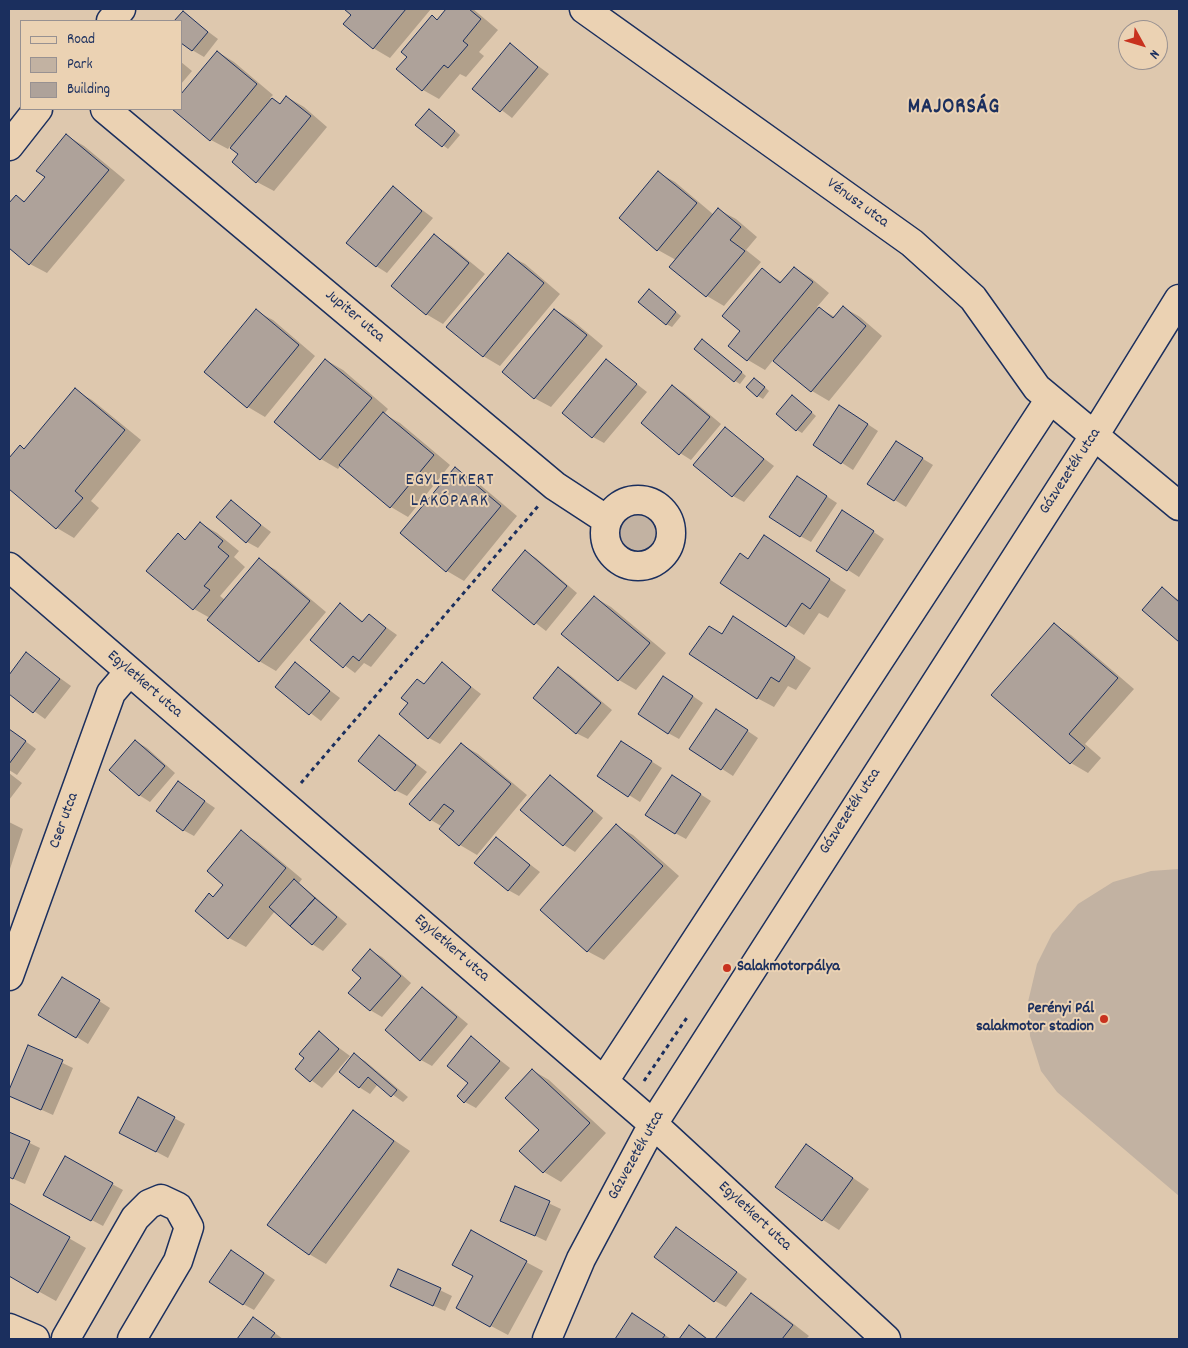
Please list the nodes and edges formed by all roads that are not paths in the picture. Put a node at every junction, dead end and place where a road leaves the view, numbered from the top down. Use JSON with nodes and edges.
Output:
{"nodes":[{"id":1,"x":121,"y":9,"type":"edge"},
{"id":2,"x":584,"y":9,"type":"edge"},
{"id":3,"x":112,"y":20,"type":"edge"},
{"id":4,"x":37,"y":110,"type":"edge"},
{"id":5,"x":106,"y":110,"type":"edge"},
{"id":6,"x":9,"y":146,"type":"edge"},
{"id":7,"x":1179,"y":298,"type":"edge"},
{"id":8,"x":1050,"y":399,"type":"junction"},
{"id":9,"x":1094,"y":436,"type":"junction"},
{"id":10,"x":1179,"y":506,"type":"edge"},
{"id":11,"x":607,"y":520,"type":"dead end"},
{"id":12,"x":9,"y":567,"type":"edge"},
{"id":13,"x":129,"y":672,"type":"junction"},
{"id":14,"x":9,"y":976,"type":"edge"},
{"id":15,"x":604,"y":1081,"type":"junction"},
{"id":16,"x":653,"y":1124,"type":"junction"},
{"id":17,"x":9,"y":1328,"type":"edge"},
{"id":18,"x":66,"y":1338,"type":"dead end"},
{"id":19,"x":35,"y":1339,"type":"edge"},
{"id":20,"x":132,"y":1339,"type":"edge"},
{"id":21,"x":546,"y":1339,"type":"edge"},
{"id":22,"x":886,"y":1339,"type":"edge"}],
"edges":[{"from":1,"to":3,"type":"street"},
{"from":2,"to":8,"type":"street","name":"Vénusz utca"},
{"from":4,"to":6,"type":"street"},
{"from":5,"to":11,"type":"street","name":"Jupiter utca"},
{"from":7,"to":9,"type":"street","name":"Gázvezeték utca"},
{"from":8,"to":9,"type":"street","name":"Vénusz utca"},
{"from":8,"to":15,"type":"street"},
{"from":9,"to":10,"type":"street","name":"Vénusz utca"},
{"from":9,"to":16,"type":"street","name":"Gázvezeték utca"},
{"from":12,"to":13,"type":"street","name":"Egyletkert utca"},
{"from":13,"to":14,"type":"street","name":"Cser utca"},
{"from":13,"to":15,"type":"street","name":"Egyletkert utca"},
{"from":15,"to":16,"type":"street","name":"Egyletkert utca"},
{"from":16,"to":21,"type":"street","name":"Gázvezeték utca"},
{"from":16,"to":22,"type":"street","name":"Egyletkert utca"},
{"from":17,"to":19,"type":"street"},
{"from":18,"to":20,"type":"street"}]}
